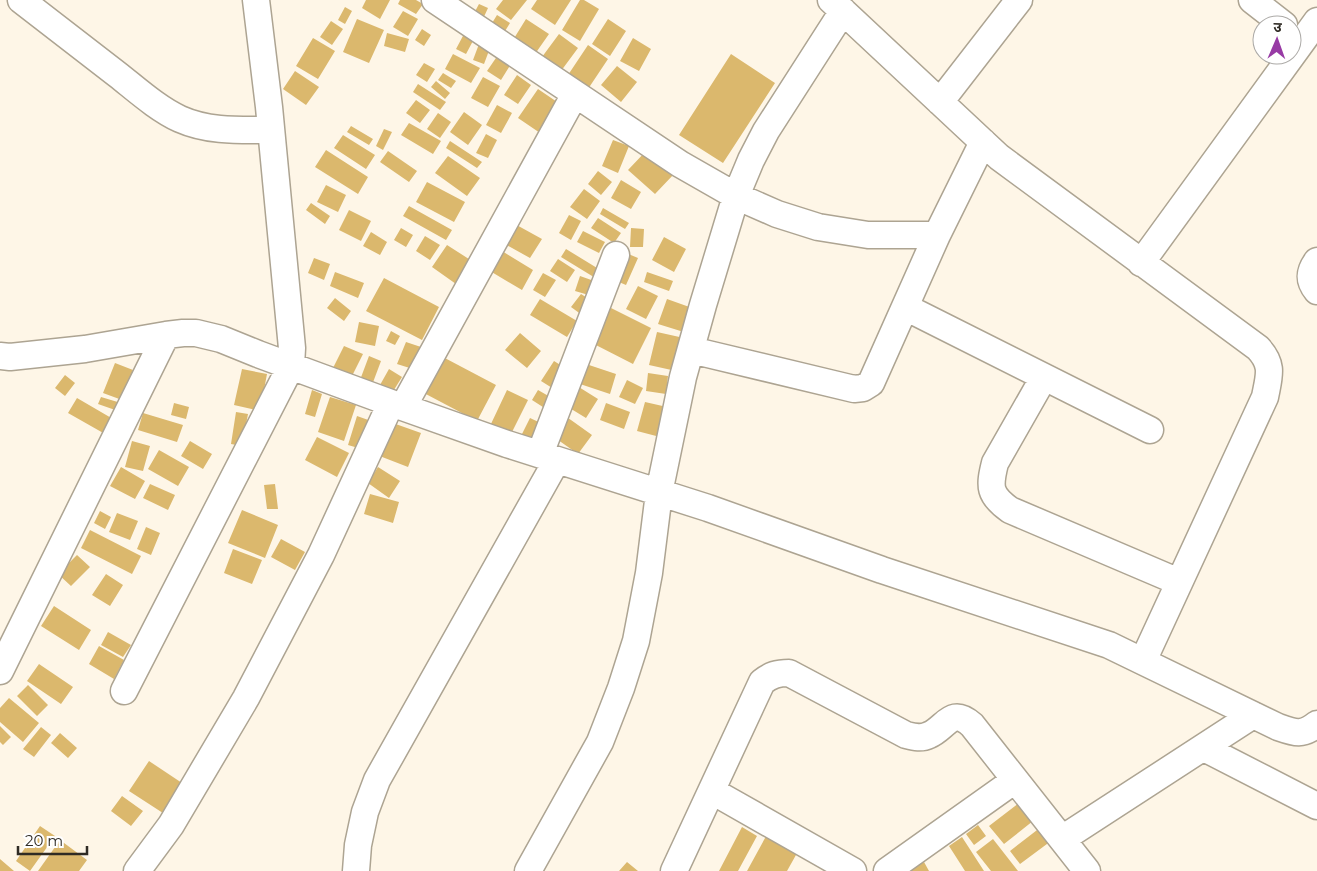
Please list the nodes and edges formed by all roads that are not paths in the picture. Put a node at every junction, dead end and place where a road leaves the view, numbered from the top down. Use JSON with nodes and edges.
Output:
{"nodes":[{"id":1,"x":21,"y":0,"type":"edge"},
{"id":2,"x":256,"y":0,"type":"edge"},
{"id":3,"x":434,"y":0,"type":"edge"},
{"id":4,"x":1019,"y":0,"type":"edge"},
{"id":5,"x":1252,"y":0,"type":"edge"},
{"id":6,"x":837,"y":5,"type":"edge"},
{"id":7,"x":1276,"y":15,"type":"edge"},
{"id":8,"x":1275,"y":65,"type":"edge"},
{"id":9,"x":575,"y":94,"type":"junction"},
{"id":10,"x":940,"y":102,"type":"junction"},
{"id":11,"x":271,"y":130,"type":"junction"},
{"id":12,"x":983,"y":142,"type":"junction"},
{"id":13,"x":736,"y":196,"type":"junction"},
{"id":14,"x":937,"y":235,"type":"junction"},
{"id":15,"x":616,"y":255,"type":"dead end"},
{"id":16,"x":1317,"y":261,"type":"edge"},
{"id":17,"x":1141,"y":263,"type":"junction"},
{"id":18,"x":1317,"y":291,"type":"edge"},
{"id":19,"x":905,"y":307,"type":"junction"},
{"id":20,"x":166,"y":335,"type":"junction"},
{"id":21,"x":690,"y":350,"type":"junction"},
{"id":22,"x":0,"y":356,"type":"edge"},
{"id":23,"x":291,"y":366,"type":"junction"},
{"id":24,"x":1044,"y":376,"type":"junction"},
{"id":25,"x":397,"y":405,"type":"junction"},
{"id":26,"x":1150,"y":430,"type":"dead end"},
{"id":27,"x":548,"y":457,"type":"junction"},
{"id":28,"x":659,"y":493,"type":"junction"},
{"id":29,"x":1180,"y":582,"type":"junction"},
{"id":30,"x":1143,"y":661,"type":"junction"},
{"id":31,"x":0,"y":671,"type":"edge"},
{"id":32,"x":124,"y":691,"type":"dead end"},
{"id":33,"x":1253,"y":715,"type":"junction"},
{"id":34,"x":1317,"y":724,"type":"edge"},
{"id":35,"x":1204,"y":748,"type":"junction"},
{"id":36,"x":1015,"y":780,"type":"junction"},
{"id":37,"x":712,"y":791,"type":"junction"},
{"id":38,"x":1317,"y":806,"type":"edge"},
{"id":39,"x":1062,"y":839,"type":"junction"},
{"id":40,"x":890,"y":870,"type":"edge"},
{"id":41,"x":137,"y":871,"type":"edge"},
{"id":42,"x":356,"y":871,"type":"edge"},
{"id":43,"x":528,"y":871,"type":"edge"},
{"id":44,"x":674,"y":871,"type":"edge"},
{"id":45,"x":853,"y":871,"type":"edge"},
{"id":46,"x":1087,"y":871,"type":"edge"}],
"edges":[{"from":1,"to":11,"type":"street"},
{"from":2,"to":11,"type":"street"},
{"from":3,"to":9,"type":"street"},
{"from":4,"to":10,"type":"street"},
{"from":5,"to":7,"type":"street"},
{"from":6,"to":10,"type":"street"},
{"from":6,"to":13,"type":"street"},
{"from":8,"to":17,"type":"street"},
{"from":9,"to":13,"type":"street"},
{"from":9,"to":25,"type":"street"},
{"from":10,"to":12,"type":"street"},
{"from":11,"to":23,"type":"street"},
{"from":12,"to":14,"type":"street"},
{"from":12,"to":17,"type":"street"},
{"from":13,"to":14,"type":"street"},
{"from":13,"to":21,"type":"street"},
{"from":14,"to":19,"type":"street"},
{"from":15,"to":27,"type":"street"},
{"from":16,"to":18,"type":"street"},
{"from":17,"to":29,"type":"street"},
{"from":19,"to":21,"type":"street"},
{"from":19,"to":24,"type":"street"},
{"from":20,"to":22,"type":"street"},
{"from":20,"to":23,"type":"street"},
{"from":20,"to":31,"type":"street"},
{"from":21,"to":28,"type":"street"},
{"from":23,"to":25,"type":"street"},
{"from":23,"to":32,"type":"street"},
{"from":24,"to":26,"type":"street"},
{"from":24,"to":29,"type":"street"},
{"from":25,"to":27,"type":"street"},
{"from":25,"to":41,"type":"street"},
{"from":27,"to":28,"type":"street"},
{"from":27,"to":42,"type":"street"},
{"from":28,"to":30,"type":"street"},
{"from":28,"to":43,"type":"street"},
{"from":29,"to":30,"type":"street"},
{"from":30,"to":33,"type":"street"},
{"from":33,"to":34,"type":"street"},
{"from":33,"to":35,"type":"street"},
{"from":35,"to":38,"type":"street"},
{"from":35,"to":39,"type":"street"},
{"from":36,"to":37,"type":"street"},
{"from":36,"to":39,"type":"street"},
{"from":36,"to":40,"type":"street"},
{"from":37,"to":44,"type":"street"},
{"from":37,"to":45,"type":"street"},
{"from":39,"to":46,"type":"street"}]}
